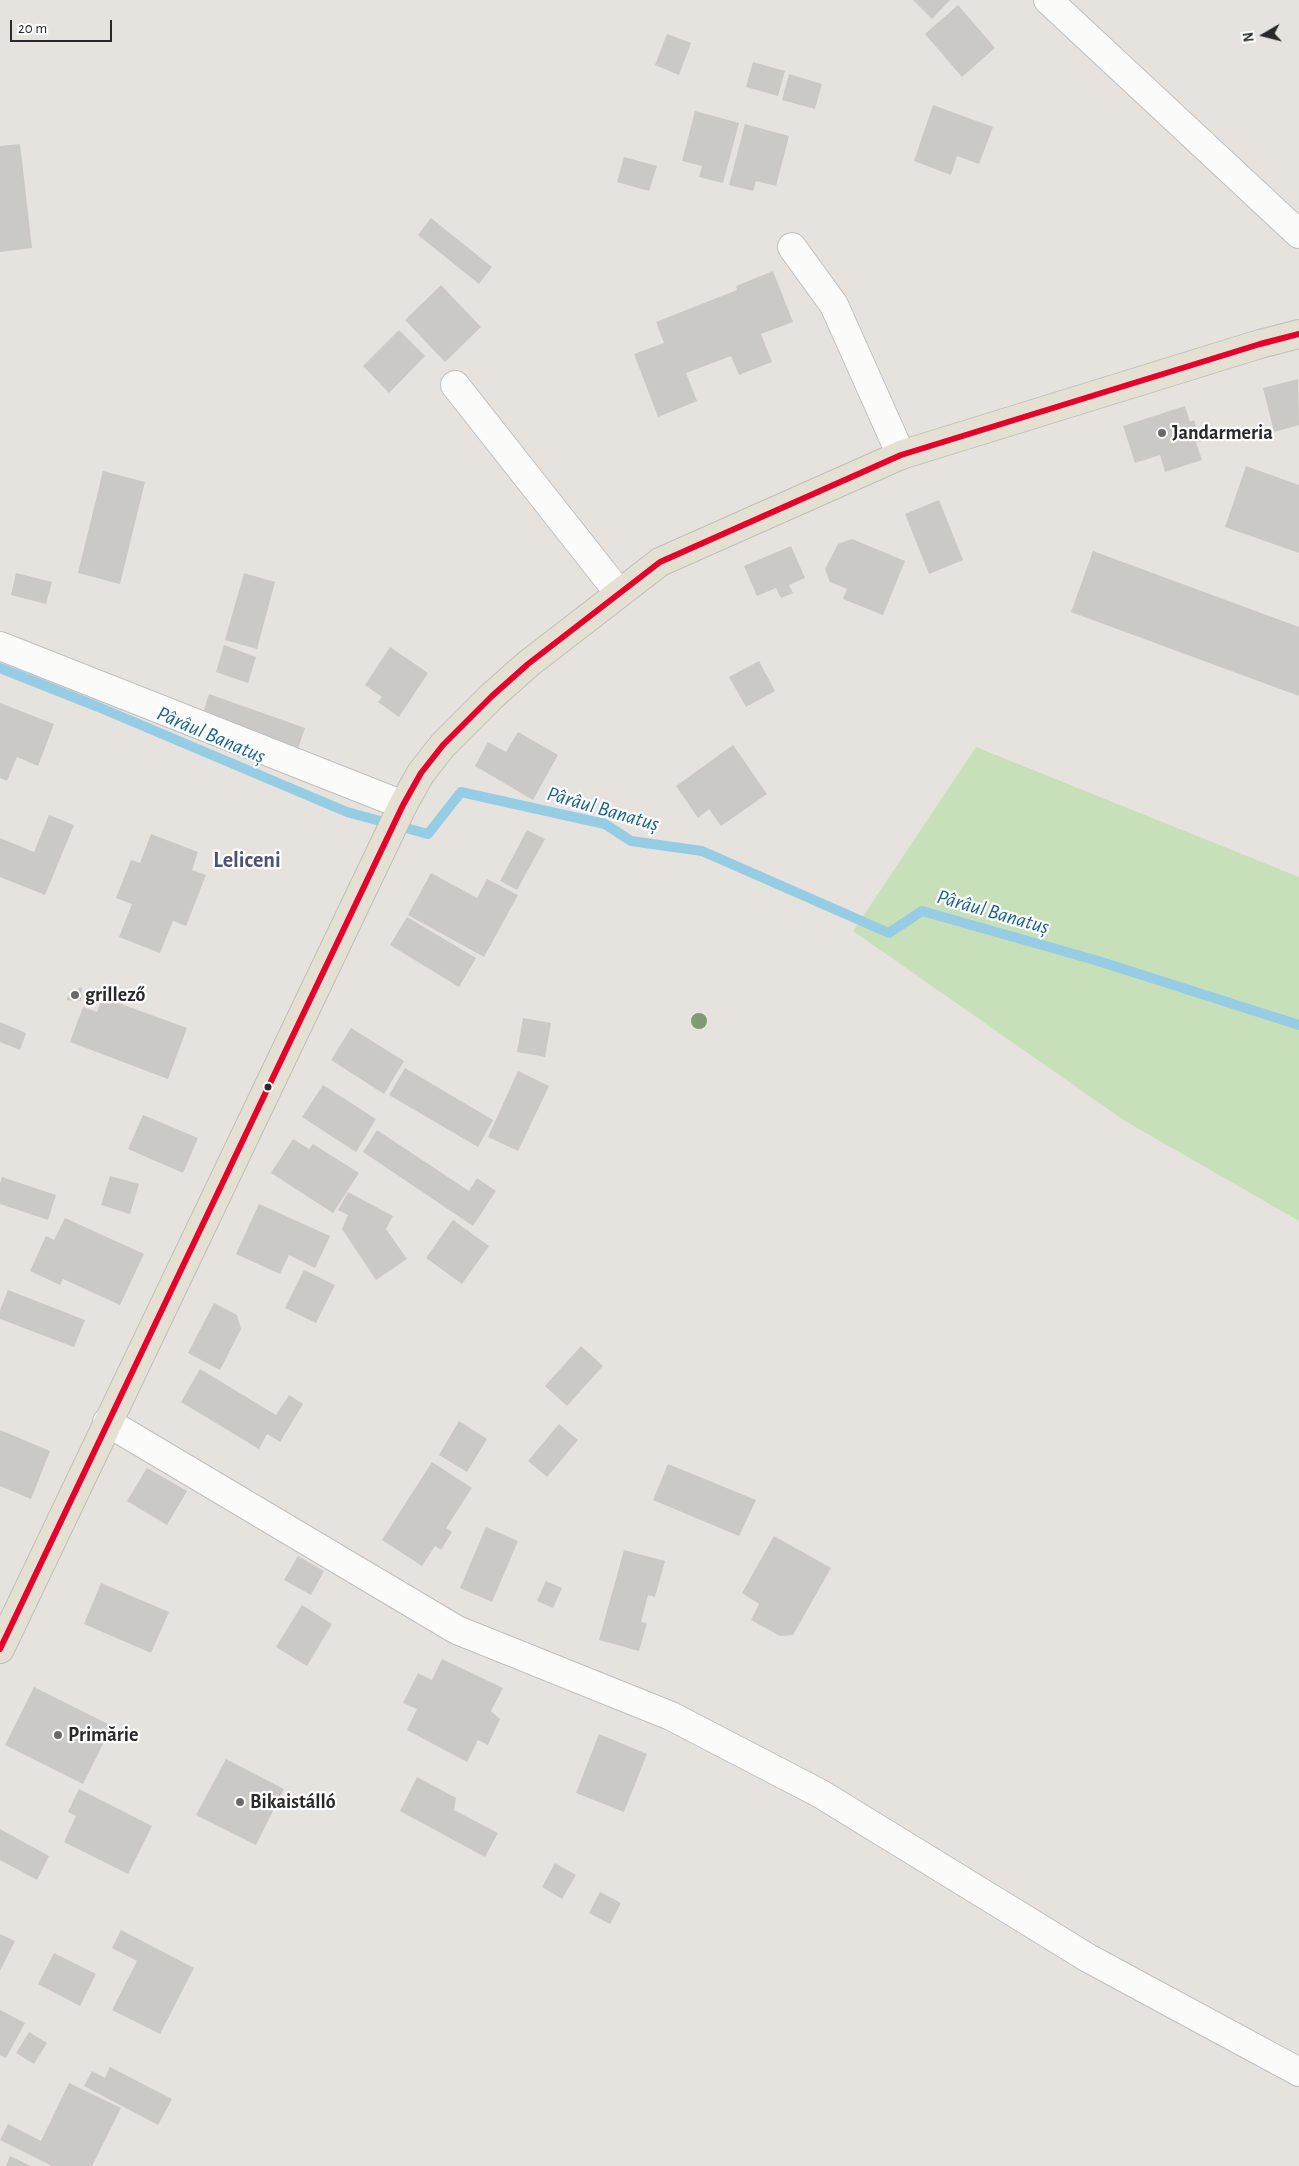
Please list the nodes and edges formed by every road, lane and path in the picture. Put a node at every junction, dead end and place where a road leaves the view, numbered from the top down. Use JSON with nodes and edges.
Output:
{"nodes":[{"id":1,"x":1048,"y":0,"type":"edge"},
{"id":2,"x":1299,"y":234,"type":"edge"},
{"id":3,"x":792,"y":247,"type":"dead end"},
{"id":4,"x":1299,"y":334,"type":"edge"},
{"id":5,"x":456,"y":385,"type":"dead end"},
{"id":6,"x":901,"y":455,"type":"junction"},
{"id":7,"x":619,"y":593,"type":"junction"},
{"id":8,"x":0,"y":646,"type":"edge"},
{"id":9,"x":396,"y":821,"type":"junction"},
{"id":10,"x":107,"y":1422,"type":"junction"},
{"id":11,"x":0,"y":1649,"type":"edge"},
{"id":12,"x":1299,"y":2072,"type":"edge"}],
"edges":[{"from":1,"to":2,"type":"street"},
{"from":3,"to":6,"type":"street"},
{"from":4,"to":6,"type":"main road"},
{"from":5,"to":7,"type":"street"},
{"from":6,"to":7,"type":"main road"},
{"from":7,"to":9,"type":"main road"},
{"from":8,"to":9,"type":"street"},
{"from":9,"to":10,"type":"main road"},
{"from":10,"to":11,"type":"main road"},
{"from":10,"to":12,"type":"street"}]}
